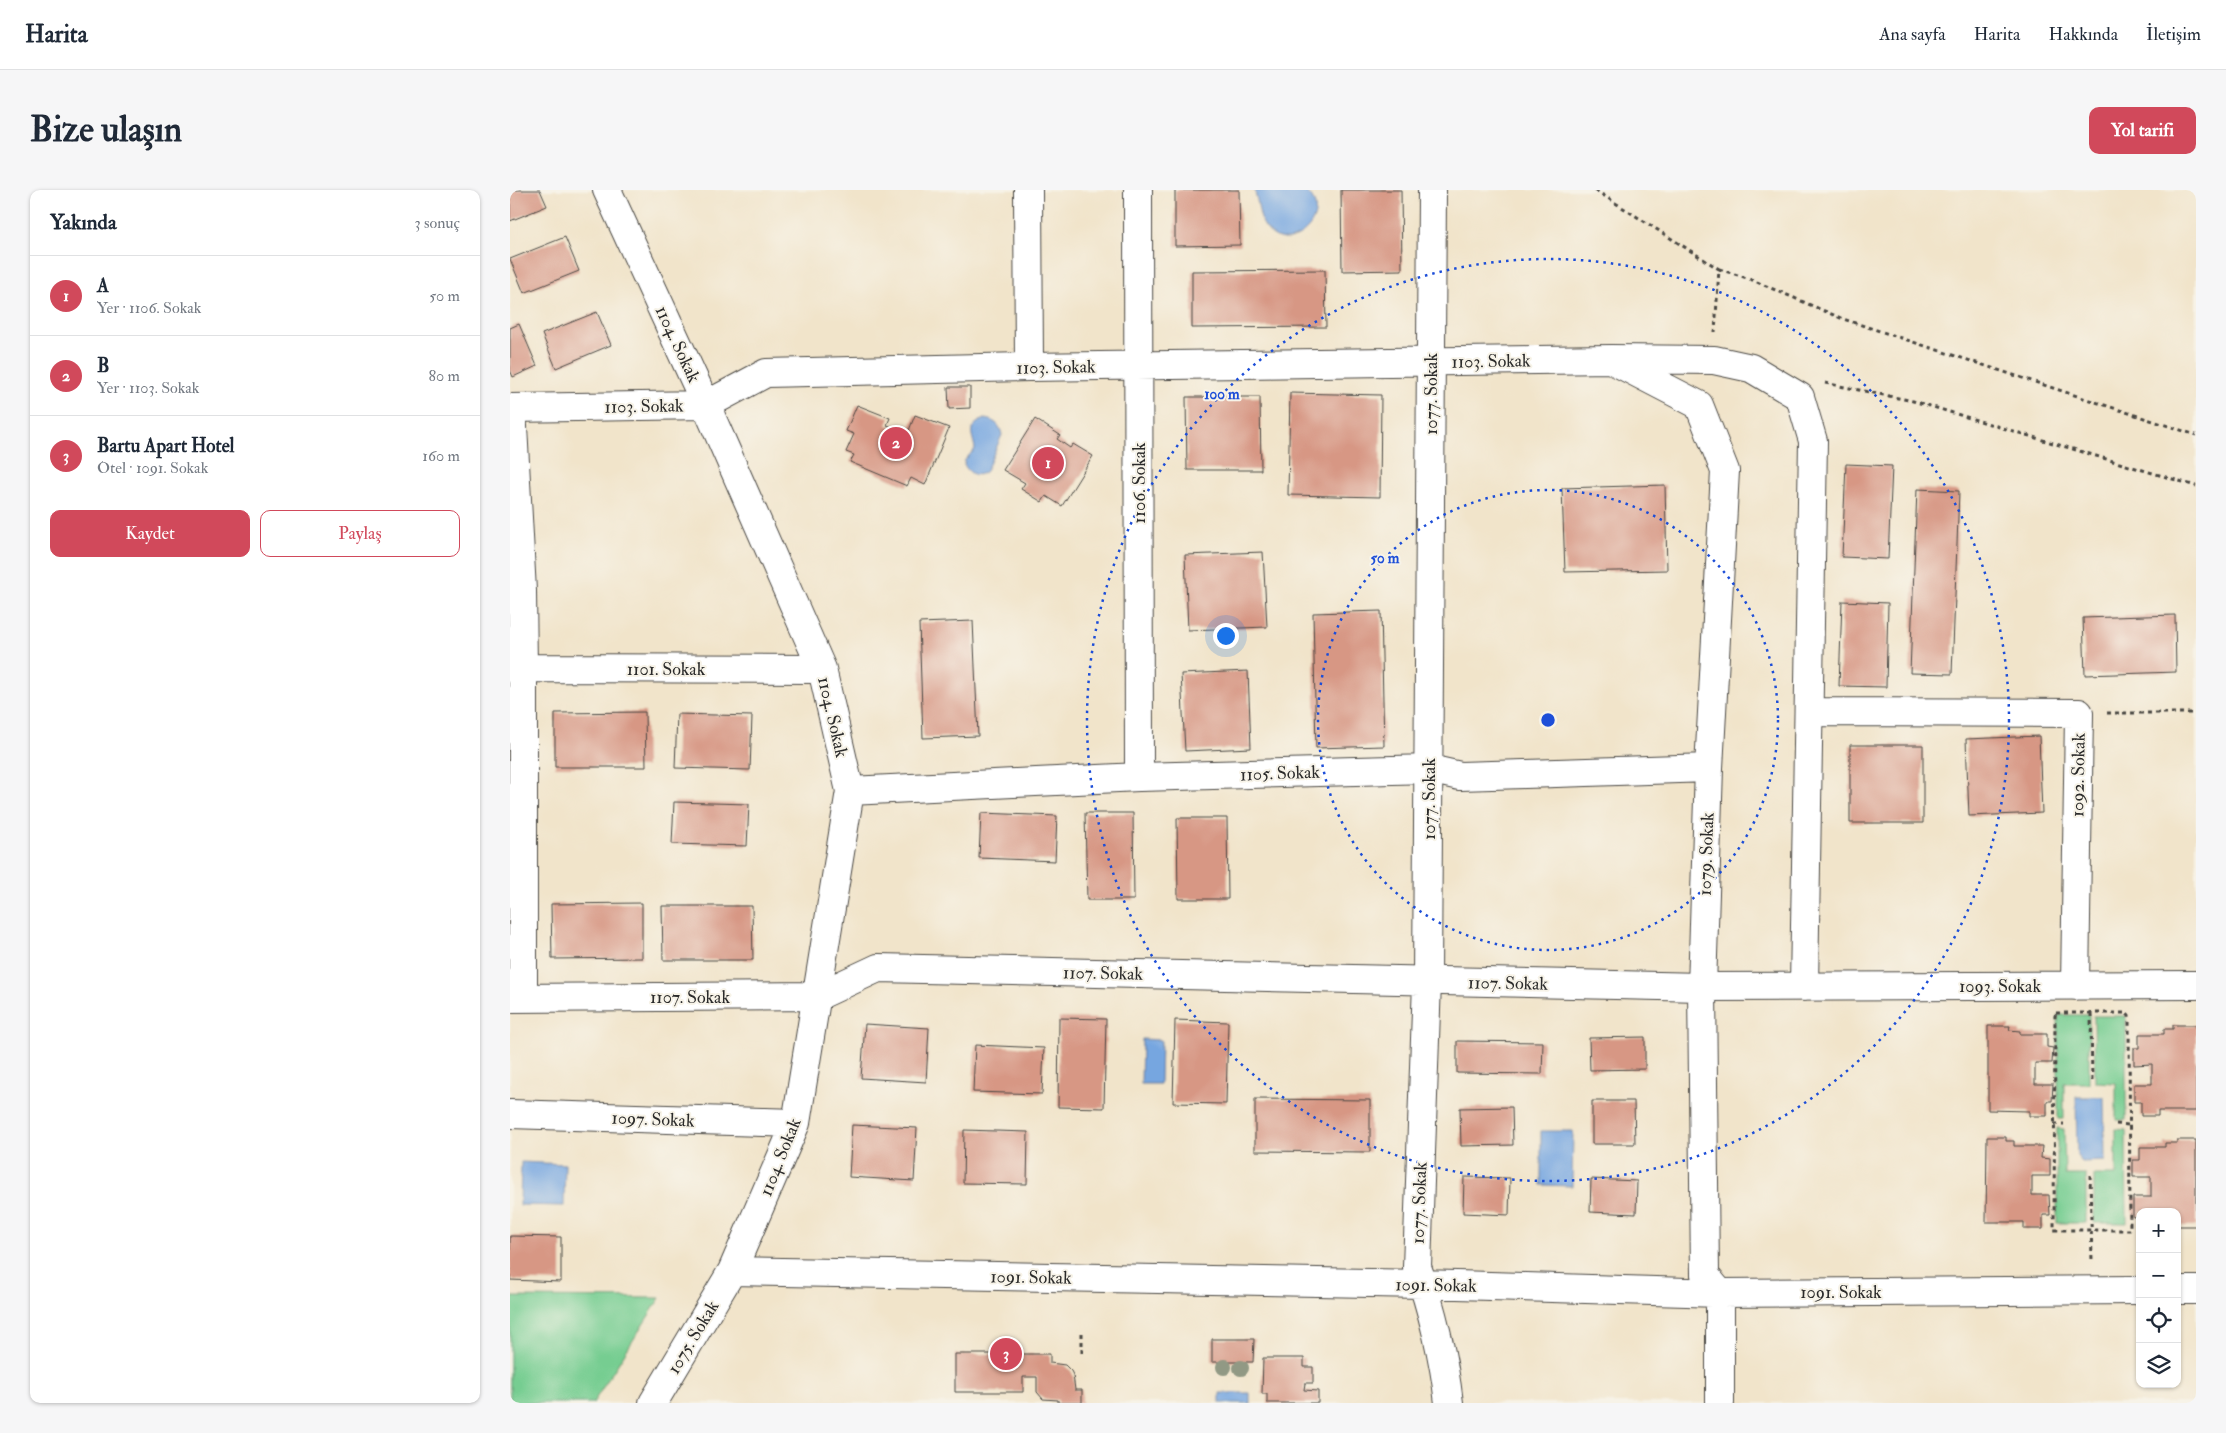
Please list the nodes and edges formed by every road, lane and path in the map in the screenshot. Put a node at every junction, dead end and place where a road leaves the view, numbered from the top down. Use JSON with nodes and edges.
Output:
{"nodes":[{"id":1,"x":607,"y":190,"type":"edge"},
{"id":2,"x":1028,"y":190,"type":"edge"},
{"id":3,"x":1138,"y":190,"type":"edge"},
{"id":4,"x":1432,"y":190,"type":"edge"},
{"id":5,"x":1596,"y":190,"type":"edge"},
{"id":6,"x":1719,"y":269,"type":"junction"},
{"id":7,"x":1611,"y":359,"type":"junction"},
{"id":8,"x":1714,"y":360,"type":"junction"},
{"id":9,"x":1431,"y":362,"type":"junction"},
{"id":10,"x":1139,"y":366,"type":"junction"},
{"id":11,"x":1029,"y":367,"type":"junction"},
{"id":12,"x":1818,"y":381,"type":"dead end"},
{"id":13,"x":706,"y":405,"type":"junction"},
{"id":14,"x":511,"y":408,"type":"edge"},
{"id":15,"x":2196,"y":435,"type":"edge"},
{"id":16,"x":2196,"y":486,"type":"edge"},
{"id":17,"x":516,"y":588,"type":"edge"},
{"id":18,"x":517,"y":668,"type":"edge"},
{"id":19,"x":822,"y":669,"type":"junction"},
{"id":20,"x":1809,"y":712,"type":"junction"},
{"id":21,"x":2079,"y":713,"type":"junction"},
{"id":22,"x":2196,"y":713,"type":"edge"},
{"id":23,"x":1709,"y":768,"type":"junction"},
{"id":24,"x":1429,"y":769,"type":"junction"},
{"id":25,"x":1140,"y":777,"type":"junction"},
{"id":26,"x":850,"y":791,"type":"junction"},
{"id":27,"x":1427,"y":982,"type":"junction"},
{"id":28,"x":2196,"y":985,"type":"edge"},
{"id":29,"x":2083,"y":986,"type":"junction"},
{"id":30,"x":1702,"y":987,"type":"junction"},
{"id":31,"x":1804,"y":987,"type":"junction"},
{"id":32,"x":818,"y":996,"type":"junction"},
{"id":33,"x":516,"y":998,"type":"edge"},
{"id":34,"x":2091,"y":1014,"type":"dead end"},
{"id":35,"x":2129,"y":1016,"type":"dead end"},
{"id":36,"x":2092,"y":1083,"type":"dead end"},
{"id":37,"x":510,"y":1114,"type":"edge"},
{"id":38,"x":796,"y":1123,"type":"junction"},
{"id":39,"x":2054,"y":1124,"type":"junction"},
{"id":40,"x":2064,"y":1124,"type":"dead end"},
{"id":41,"x":2116,"y":1124,"type":"dead end"},
{"id":42,"x":2129,"y":1125,"type":"junction"},
{"id":43,"x":2090,"y":1175,"type":"dead end"},
{"id":44,"x":2090,"y":1230,"type":"junction"},
{"id":45,"x":732,"y":1271,"type":"junction"},
{"id":46,"x":1423,"y":1284,"type":"junction"},
{"id":47,"x":2093,"y":1290,"type":"junction"},
{"id":48,"x":2136,"y":1290,"type":"edge"},
{"id":49,"x":2181,"y":1290,"type":"edge"},
{"id":50,"x":2196,"y":1290,"type":"edge"},
{"id":51,"x":1720,"y":1293,"type":"junction"},
{"id":52,"x":1082,"y":1332,"type":"dead end"},
{"id":53,"x":1082,"y":1352,"type":"dead end"},
{"id":54,"x":653,"y":1403,"type":"edge"},
{"id":55,"x":1449,"y":1403,"type":"edge"},
{"id":56,"x":1720,"y":1403,"type":"edge"}],
"edges":[{"from":1,"to":13,"type":"street","name":"1104. Sokak"},
{"from":2,"to":11,"type":"street"},
{"from":3,"to":10,"type":"street","name":"1106. Sokak"},
{"from":4,"to":9,"type":"street","name":"1077. Sokak"},
{"from":5,"to":6,"type":"path"},
{"from":6,"to":8,"type":"path"},
{"from":6,"to":15,"type":"path"},
{"from":7,"to":8,"type":"street","name":"1103. Sokak"},
{"from":7,"to":9,"type":"street","name":"1103. Sokak"},
{"from":7,"to":23,"type":"street","name":"1079. Sokak"},
{"from":8,"to":20,"type":"street","name":"1103. Sokak"},
{"from":9,"to":10,"type":"street","name":"1103. Sokak"},
{"from":9,"to":24,"type":"street","name":"1077. Sokak"},
{"from":10,"to":11,"type":"street","name":"1103. Sokak"},
{"from":10,"to":25,"type":"street","name":"1106. Sokak"},
{"from":11,"to":13,"type":"street","name":"1103. Sokak"},
{"from":12,"to":16,"type":"path"},
{"from":13,"to":14,"type":"street","name":"1103. Sokak"},
{"from":13,"to":19,"type":"street","name":"1104. Sokak"},
{"from":14,"to":17,"type":"street"},
{"from":17,"to":18,"type":"street"},
{"from":18,"to":19,"type":"street","name":"1101. Sokak"},
{"from":18,"to":33,"type":"street"},
{"from":19,"to":26,"type":"street","name":"1104. Sokak"},
{"from":20,"to":21,"type":"street","name":"1092. Sokak"},
{"from":20,"to":31,"type":"street","name":"1103. Sokak"},
{"from":21,"to":22,"type":"path"},
{"from":21,"to":29,"type":"street","name":"1092. Sokak"},
{"from":23,"to":24,"type":"street","name":"1105. Sokak"},
{"from":23,"to":30,"type":"street","name":"1079. Sokak"},
{"from":24,"to":25,"type":"street","name":"1105. Sokak"},
{"from":24,"to":27,"type":"street","name":"1077. Sokak"},
{"from":25,"to":26,"type":"street","name":"1105. Sokak"},
{"from":26,"to":32,"type":"street","name":"1104. Sokak"},
{"from":27,"to":30,"type":"street","name":"1107. Sokak"},
{"from":27,"to":32,"type":"street","name":"1107. Sokak"},
{"from":27,"to":46,"type":"street","name":"1077. Sokak"},
{"from":28,"to":29,"type":"street","name":"1093. Sokak"},
{"from":29,"to":31,"type":"street","name":"1093. Sokak"},
{"from":29,"to":36,"type":"path"},
{"from":30,"to":31,"type":"street","name":"1107. Sokak"},
{"from":30,"to":51,"type":"street","name":"1079. Sokak"},
{"from":32,"to":33,"type":"street","name":"1107. Sokak"},
{"from":32,"to":38,"type":"street","name":"1104. Sokak"},
{"from":34,"to":39,"type":"path"},
{"from":35,"to":42,"type":"path"},
{"from":37,"to":38,"type":"street","name":"1097. Sokak"},
{"from":38,"to":45,"type":"street","name":"1104. Sokak"},
{"from":39,"to":40,"type":"path"},
{"from":39,"to":44,"type":"path"},
{"from":41,"to":42,"type":"path"},
{"from":42,"to":44,"type":"path"},
{"from":43,"to":44,"type":"path"},
{"from":44,"to":47,"type":"path"},
{"from":45,"to":46,"type":"street","name":"1091. Sokak"},
{"from":45,"to":54,"type":"street","name":"1075. Sokak"},
{"from":46,"to":51,"type":"street","name":"1091. Sokak"},
{"from":46,"to":55,"type":"street","name":"1077. Sokak"},
{"from":47,"to":48,"type":"street","name":"1091. Sokak"},
{"from":47,"to":51,"type":"street","name":"1091. Sokak"},
{"from":49,"to":50,"type":"street"},
{"from":51,"to":56,"type":"street"},
{"from":52,"to":53,"type":"path"}]}
